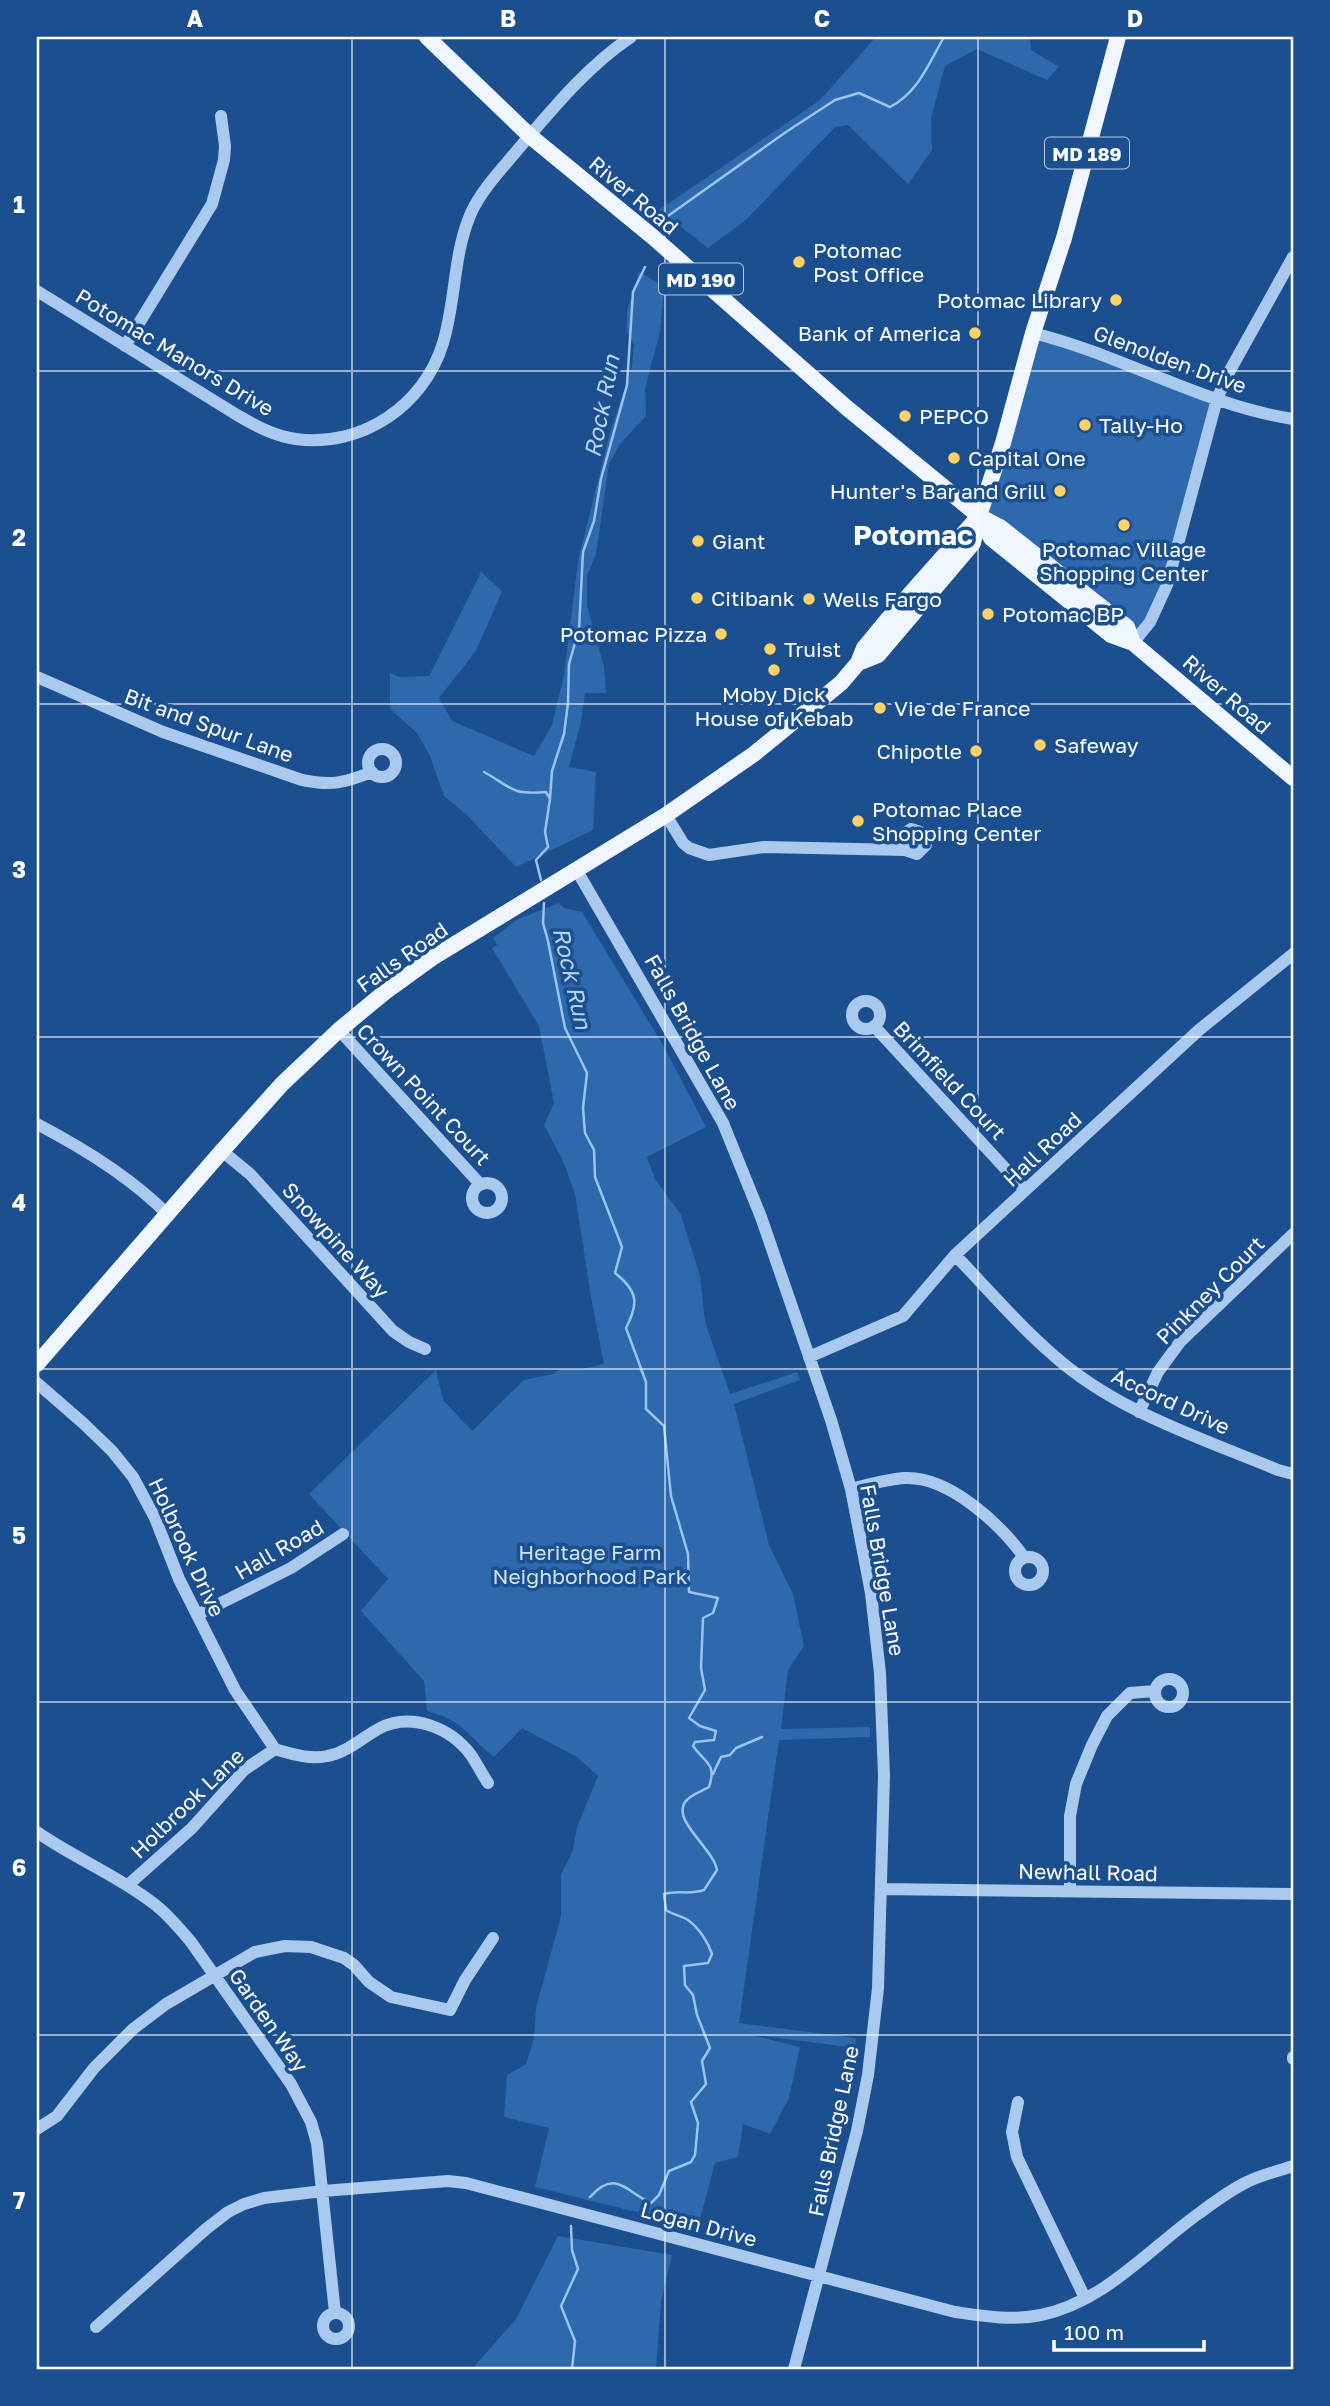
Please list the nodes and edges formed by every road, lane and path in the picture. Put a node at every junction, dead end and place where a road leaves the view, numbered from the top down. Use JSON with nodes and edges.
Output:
{"nodes":[{"id":1,"x":427,"y":37,"type":"edge"},
{"id":2,"x":631,"y":37,"type":"edge"},
{"id":3,"x":1118,"y":37,"type":"edge"},
{"id":4,"x":221,"y":116,"type":"dead end"},
{"id":5,"x":530,"y":136,"type":"junction"},
{"id":6,"x":1293,"y":257,"type":"edge"},
{"id":7,"x":37,"y":290,"type":"edge"},
{"id":8,"x":1033,"y":333,"type":"junction"},
{"id":9,"x":125,"y":346,"type":"junction"},
{"id":10,"x":1217,"y":399,"type":"junction"},
{"id":11,"x":1293,"y":419,"type":"edge"},
{"id":12,"x":979,"y":516,"type":"junction"},
{"id":13,"x":1133,"y":643,"type":"junction"},
{"id":14,"x":37,"y":677,"type":"edge"},
{"id":15,"x":372,"y":772,"type":"dead end"},
{"id":16,"x":1293,"y":778,"type":"edge"},
{"id":17,"x":666,"y":815,"type":"junction"},
{"id":18,"x":905,"y":850,"type":"dead end"},
{"id":19,"x":576,"y":869,"type":"junction"},
{"id":20,"x":1293,"y":954,"type":"edge"},
{"id":21,"x":874,"y":1026,"type":"dead end"},
{"id":22,"x":339,"y":1031,"type":"junction"},
{"id":23,"x":37,"y":1124,"type":"edge"},
{"id":24,"x":222,"y":1151,"type":"junction"},
{"id":25,"x":480,"y":1184,"type":"dead end"},
{"id":26,"x":1026,"y":1190,"type":"junction"},
{"id":27,"x":168,"y":1215,"type":"junction"},
{"id":28,"x":1293,"y":1234,"type":"edge"},
{"id":29,"x":955,"y":1255,"type":"junction"},
{"id":30,"x":425,"y":1349,"type":"dead end"},
{"id":31,"x":809,"y":1357,"type":"junction"},
{"id":32,"x":37,"y":1364,"type":"edge"},
{"id":33,"x":37,"y":1383,"type":"edge"},
{"id":34,"x":1139,"y":1412,"type":"junction"},
{"id":35,"x":1293,"y":1474,"type":"edge"},
{"id":36,"x":851,"y":1489,"type":"junction"},
{"id":37,"x":343,"y":1534,"type":"dead end"},
{"id":38,"x":1024,"y":1557,"type":"dead end"},
{"id":39,"x":197,"y":1615,"type":"junction"},
{"id":40,"x":1155,"y":1691,"type":"dead end"},
{"id":41,"x":275,"y":1749,"type":"junction"},
{"id":42,"x":488,"y":1783,"type":"dead end"},
{"id":43,"x":37,"y":1832,"type":"edge"},
{"id":44,"x":128,"y":1885,"type":"junction"},
{"id":45,"x":882,"y":1889,"type":"junction"},
{"id":46,"x":1070,"y":1891,"type":"junction"},
{"id":47,"x":1293,"y":1894,"type":"edge"},
{"id":48,"x":493,"y":1938,"type":"dead end"},
{"id":49,"x":214,"y":1975,"type":"junction"},
{"id":50,"x":1018,"y":2102,"type":"dead end"},
{"id":51,"x":37,"y":2129,"type":"edge"},
{"id":52,"x":1293,"y":2166,"type":"edge"},
{"id":53,"x":323,"y":2191,"type":"junction"},
{"id":54,"x":819,"y":2275,"type":"junction"},
{"id":55,"x":1085,"y":2298,"type":"junction"},
{"id":56,"x":335,"y":2313,"type":"dead end"},
{"id":57,"x":96,"y":2328,"type":"dead end"},
{"id":58,"x":794,"y":2369,"type":"edge"}],
"edges":[{"from":1,"to":5,"type":"main road","name":"River Road","number":"MD 190"},
{"from":2,"to":5,"type":"street","name":"Potomac Manors Drive"},
{"from":3,"to":8,"type":"main road","name":"Falls Road","number":"MD 189"},
{"from":4,"to":9,"type":"street"},
{"from":5,"to":9,"type":"street","name":"Potomac Manors Drive"},
{"from":5,"to":12,"type":"main road","name":"River Road","number":"MD 190"},
{"from":6,"to":10,"type":"street"},
{"from":7,"to":9,"type":"street","name":"Potomac Manors Drive"},
{"from":8,"to":10,"type":"street","name":"Glenolden Drive"},
{"from":8,"to":12,"type":"main road","name":"Falls Road","number":"MD 189"},
{"from":10,"to":11,"type":"street","name":"Glenolden Drive"},
{"from":10,"to":13,"type":"street"},
{"from":12,"to":13,"type":"main road","name":"River Road","number":"MD 190"},
{"from":12,"to":17,"type":"main road","name":"Falls Road"},
{"from":13,"to":16,"type":"main road","name":"River Road","number":"MD 190"},
{"from":14,"to":15,"type":"street","name":"Bit and Spur Lane"},
{"from":17,"to":18,"type":"street"},
{"from":17,"to":19,"type":"main road","name":"Falls Road"},
{"from":19,"to":22,"type":"main road","name":"Falls Road"},
{"from":19,"to":31,"type":"street","name":"Falls Bridge Lane"},
{"from":20,"to":26,"type":"street","name":"Hall Road"},
{"from":21,"to":26,"type":"street","name":"Brimfield Court"},
{"from":22,"to":24,"type":"main road","name":"Falls Road"},
{"from":22,"to":25,"type":"street","name":"Crown Point Court"},
{"from":23,"to":27,"type":"street"},
{"from":24,"to":27,"type":"main road","name":"Falls Road"},
{"from":24,"to":30,"type":"street","name":"Snowpine Way"},
{"from":26,"to":29,"type":"street","name":"Hall Road"},
{"from":27,"to":32,"type":"main road","name":"Falls Road"},
{"from":28,"to":34,"type":"street","name":"Pinkney Court"},
{"from":29,"to":31,"type":"street","name":"Hall Road"},
{"from":29,"to":34,"type":"street","name":"Accord Drive"},
{"from":31,"to":36,"type":"street","name":"Falls Bridge Lane"},
{"from":33,"to":39,"type":"street","name":"Holbrook Drive"},
{"from":34,"to":35,"type":"street","name":"Accord Drive"},
{"from":36,"to":38,"type":"street"},
{"from":36,"to":45,"type":"street","name":"Falls Bridge Lane"},
{"from":37,"to":39,"type":"street","name":"Hall Road"},
{"from":39,"to":41,"type":"street","name":"Holbrook Drive"},
{"from":40,"to":46,"type":"street"},
{"from":41,"to":42,"type":"street","name":"Holbrook Lane"},
{"from":41,"to":44,"type":"street","name":"Holbrook Lane"},
{"from":43,"to":44,"type":"street","name":"Garden Way"},
{"from":44,"to":49,"type":"street","name":"Garden Way"},
{"from":45,"to":46,"type":"street","name":"Newhall Road"},
{"from":45,"to":54,"type":"street","name":"Falls Bridge Lane"},
{"from":46,"to":47,"type":"street","name":"Newhall Road"},
{"from":48,"to":49,"type":"street"},
{"from":49,"to":51,"type":"street"},
{"from":49,"to":53,"type":"street","name":"Garden Way"},
{"from":50,"to":55,"type":"street"},
{"from":52,"to":55,"type":"street","name":"Logan Drive"},
{"from":53,"to":54,"type":"street","name":"Logan Drive"},
{"from":53,"to":56,"type":"street","name":"Garden Way"},
{"from":53,"to":57,"type":"street","name":"Logan Drive"},
{"from":54,"to":55,"type":"street","name":"Logan Drive"},
{"from":54,"to":58,"type":"street","name":"Falls Bridge Lane"}]}
